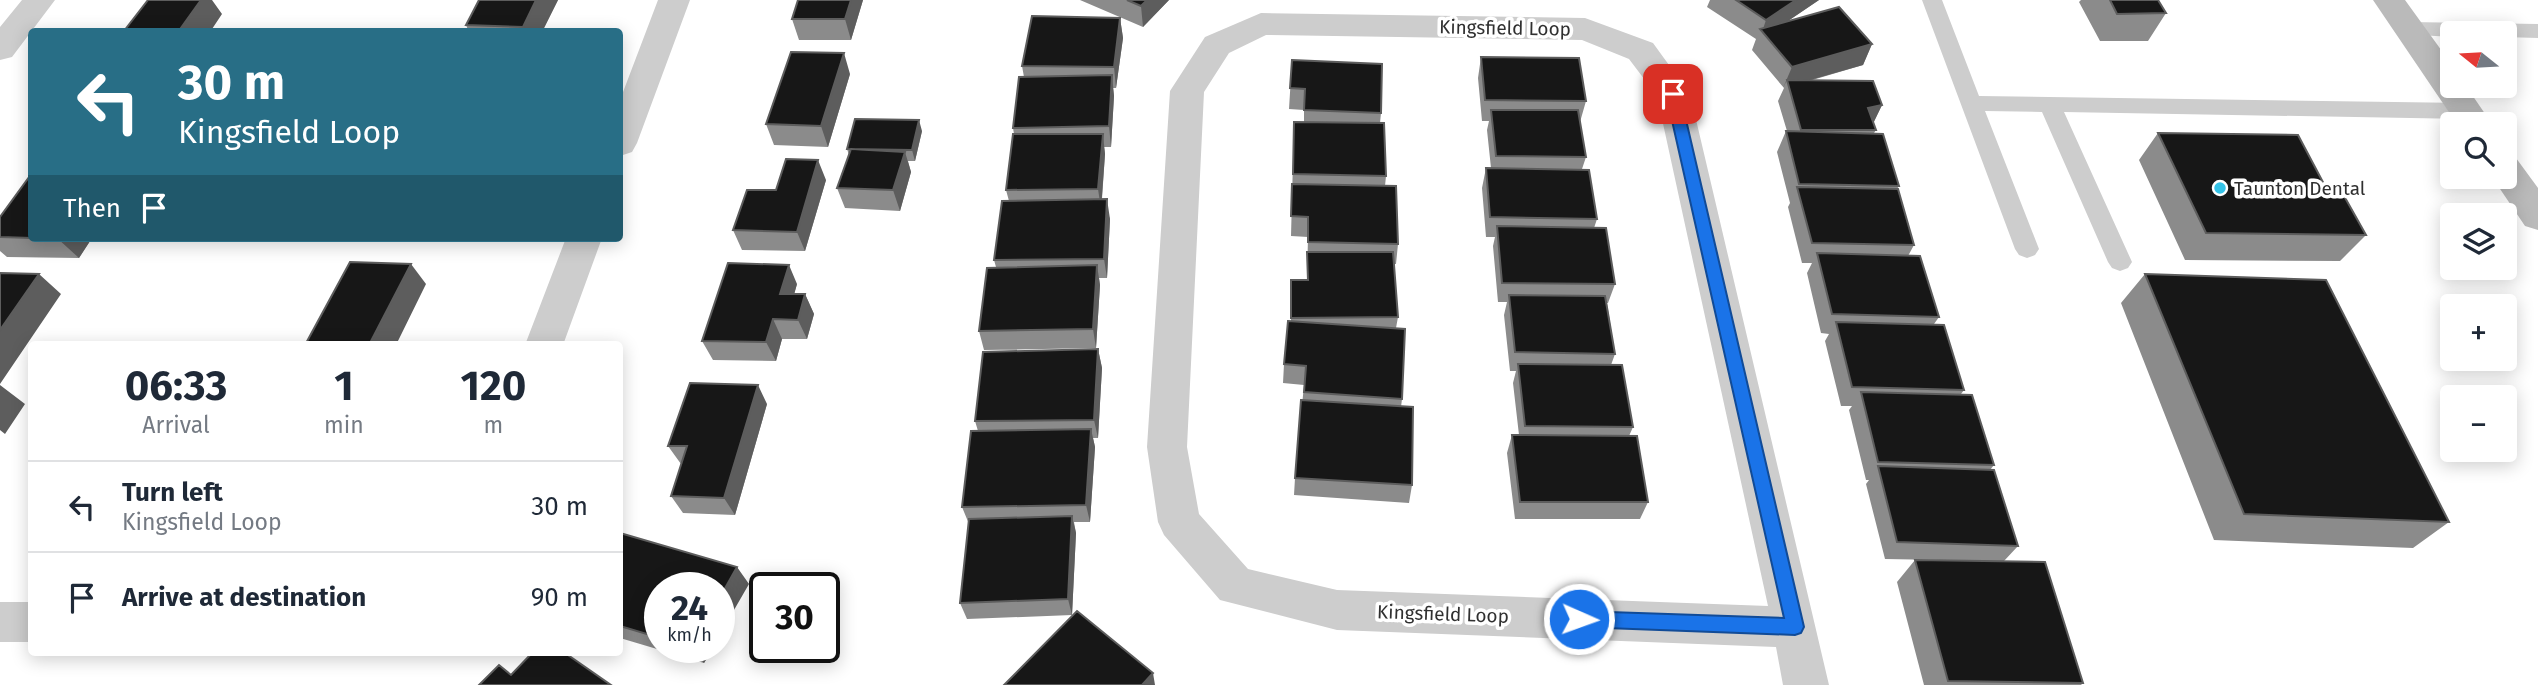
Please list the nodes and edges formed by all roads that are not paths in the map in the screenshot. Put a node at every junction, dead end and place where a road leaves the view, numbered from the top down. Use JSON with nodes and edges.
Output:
{"nodes":[{"id":1,"x":38,"y":0,"type":"edge"},
{"id":2,"x":674,"y":0,"type":"edge"},
{"id":3,"x":1933,"y":0,"type":"edge"},
{"id":4,"x":2389,"y":0,"type":"edge"},
{"id":5,"x":2409,"y":29,"type":"junction"},
{"id":6,"x":2538,"y":31,"type":"edge"},
{"id":7,"x":0,"y":49,"type":"edge"},
{"id":8,"x":1970,"y":103,"type":"junction"},
{"id":9,"x":2050,"y":104,"type":"junction"},
{"id":10,"x":2466,"y":112,"type":"edge"},
{"id":11,"x":2440,"y":117,"type":"edge"},
{"id":12,"x":623,"y":136,"type":"edge"},
{"id":13,"x":2517,"y":186,"type":"edge"},
{"id":14,"x":2538,"y":216,"type":"edge"},
{"id":15,"x":583,"y":242,"type":"edge"},
{"id":16,"x":2027,"y":249,"type":"dead end"},
{"id":17,"x":2120,"y":262,"type":"dead end"},
{"id":18,"x":545,"y":341,"type":"edge"},
{"id":19,"x":0,"y":622,"type":"edge"},
{"id":20,"x":28,"y":622,"type":"edge"},
{"id":21,"x":1795,"y":627,"type":"junction"},
{"id":22,"x":1806,"y":685,"type":"edge"}],
"edges":[{"from":1,"to":7,"type":"street"},
{"from":2,"to":12,"type":"street"},
{"from":3,"to":8,"type":"lane"},
{"from":4,"to":5,"type":"main road"},
{"from":5,"to":6,"type":"lane"},
{"from":5,"to":10,"type":"main road"},
{"from":8,"to":9,"type":"lane"},
{"from":8,"to":16,"type":"lane"},
{"from":9,"to":11,"type":"lane"},
{"from":9,"to":17,"type":"lane"},
{"from":13,"to":14,"type":"main road"},
{"from":15,"to":18,"type":"street"},
{"from":19,"to":20,"type":"street"},
{"from":21,"to":21,"type":"street","name":"Kingsfield Loop"},
{"from":21,"to":22,"type":"street","name":"Kingsfield Loop"}]}
